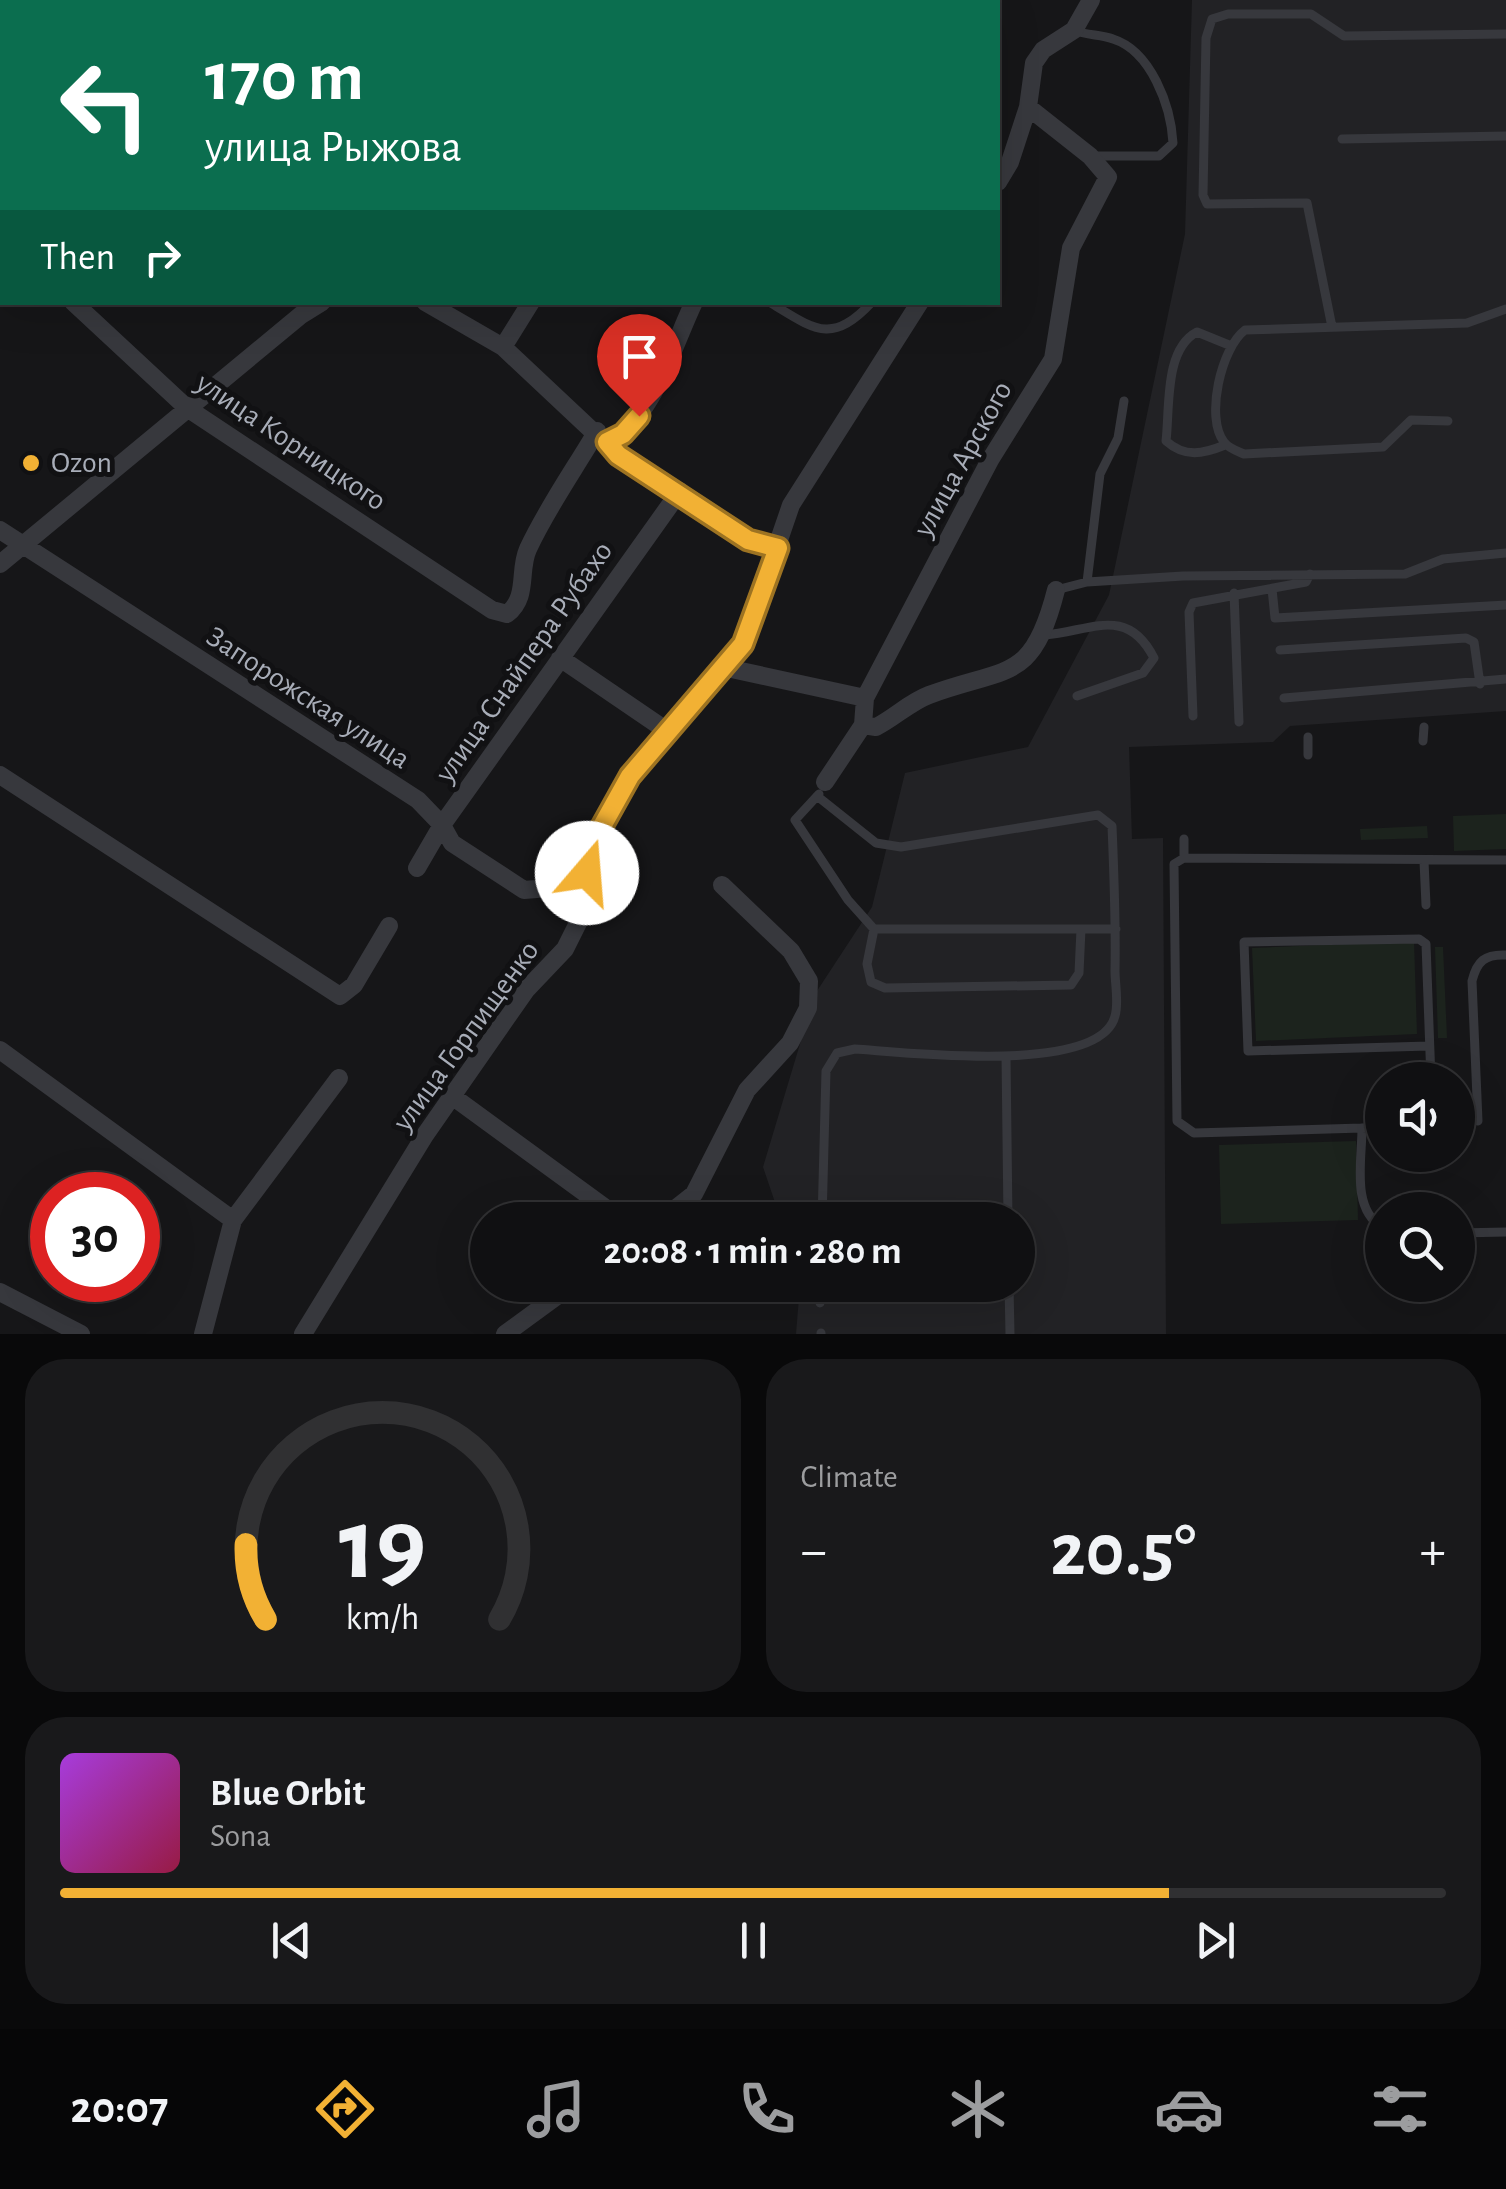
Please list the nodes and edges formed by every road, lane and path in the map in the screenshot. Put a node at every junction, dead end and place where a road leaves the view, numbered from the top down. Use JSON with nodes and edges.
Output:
{"nodes":[{"id":1,"x":1090,"y":0,"type":"edge"},
{"id":2,"x":1074,"y":30,"type":"junction"},
{"id":3,"x":1506,"y":34,"type":"edge"},
{"id":4,"x":1028,"y":107,"type":"junction"},
{"id":5,"x":1506,"y":136,"type":"edge"},
{"id":6,"x":1342,"y":139,"type":"dead end"},
{"id":7,"x":1090,"y":156,"type":"junction"},
{"id":8,"x":1000,"y":179,"type":"edge"},
{"id":9,"x":75,"y":305,"type":"edge"},
{"id":10,"x":318,"y":305,"type":"edge"},
{"id":11,"x":430,"y":305,"type":"edge"},
{"id":12,"x":530,"y":305,"type":"edge"},
{"id":13,"x":693,"y":305,"type":"edge"},
{"id":14,"x":775,"y":305,"type":"edge"},
{"id":15,"x":869,"y":305,"type":"edge"},
{"id":16,"x":918,"y":305,"type":"edge"},
{"id":17,"x":1506,"y":310,"type":"edge"},
{"id":18,"x":1332,"y":327,"type":"junction"},
{"id":19,"x":1229,"y":345,"type":"junction"},
{"id":20,"x":503,"y":347,"type":"junction"},
{"id":21,"x":1124,"y":401,"type":"dead end"},
{"id":22,"x":187,"y":408,"type":"junction"},
{"id":23,"x":1448,"y":420,"type":"dead end"},
{"id":24,"x":602,"y":437,"type":"junction"},
{"id":25,"x":1225,"y":445,"type":"junction"},
{"id":26,"x":680,"y":492,"type":"junction"},
{"id":27,"x":0,"y":530,"type":"edge"},
{"id":28,"x":20,"y":547,"type":"junction"},
{"id":29,"x":778,"y":548,"type":"junction"},
{"id":30,"x":1506,"y":553,"type":"edge"},
{"id":31,"x":0,"y":564,"type":"edge"},
{"id":32,"x":1310,"y":574,"type":"junction"},
{"id":33,"x":1088,"y":582,"type":"junction"},
{"id":34,"x":1272,"y":589,"type":"junction"},
{"id":35,"x":1056,"y":590,"type":"joint"},
{"id":36,"x":1234,"y":593,"type":"junction"},
{"id":37,"x":1506,"y":605,"type":"edge"},
{"id":38,"x":1045,"y":634,"type":"junction"},
{"id":39,"x":1280,"y":650,"type":"dead end"},
{"id":40,"x":560,"y":658,"type":"junction"},
{"id":41,"x":727,"y":668,"type":"junction"},
{"id":42,"x":1506,"y":680,"type":"edge"},
{"id":43,"x":1480,"y":684,"type":"junction"},
{"id":44,"x":1077,"y":696,"type":"dead end"},
{"id":45,"x":864,"y":698,"type":"junction"},
{"id":46,"x":1284,"y":698,"type":"dead end"},
{"id":47,"x":1193,"y":716,"type":"dead end"},
{"id":48,"x":1239,"y":722,"type":"dead end"},
{"id":49,"x":863,"y":725,"type":"junction"},
{"id":50,"x":1424,"y":727,"type":"dead end"},
{"id":51,"x":670,"y":732,"type":"junction"},
{"id":52,"x":1308,"y":737,"type":"dead end"},
{"id":53,"x":1423,"y":741,"type":"dead end"},
{"id":54,"x":1308,"y":755,"type":"dead end"},
{"id":55,"x":0,"y":775,"type":"edge"},
{"id":56,"x":821,"y":789,"type":"junction"},
{"id":57,"x":442,"y":825,"type":"junction"},
{"id":58,"x":1184,"y":839,"type":"dead end"},
{"id":59,"x":1184,"y":858,"type":"junction"},
{"id":60,"x":1506,"y":860,"type":"edge"},
{"id":61,"x":1424,"y":861,"type":"junction"},
{"id":62,"x":417,"y":868,"type":"dead end"},
{"id":63,"x":586,"y":885,"type":"junction"},
{"id":64,"x":722,"y":885,"type":"dead end"},
{"id":65,"x":1426,"y":906,"type":"dead end"},
{"id":66,"x":389,"y":926,"type":"dead end"},
{"id":67,"x":874,"y":929,"type":"junction"},
{"id":68,"x":1081,"y":929,"type":"junction"},
{"id":69,"x":1116,"y":929,"type":"junction"},
{"id":70,"x":1506,"y":955,"type":"edge"},
{"id":71,"x":1429,"y":1046,"type":"junction"},
{"id":72,"x":0,"y":1050,"type":"edge"},
{"id":73,"x":1006,"y":1056,"type":"junction"},
{"id":74,"x":1430,"y":1062,"type":"edge"},
{"id":75,"x":339,"y":1078,"type":"dead end"},
{"id":76,"x":452,"y":1096,"type":"junction"},
{"id":77,"x":1478,"y":1122,"type":"dead end"},
{"id":78,"x":1362,"y":1128,"type":"junction"},
{"id":79,"x":1365,"y":1128,"type":"edge"},
{"id":80,"x":597,"y":1202,"type":"edge"},
{"id":81,"x":684,"y":1202,"type":"edge"},
{"id":82,"x":822,"y":1202,"type":"edge"},
{"id":83,"x":1008,"y":1202,"type":"edge"},
{"id":84,"x":1365,"y":1210,"type":"edge"},
{"id":85,"x":233,"y":1220,"type":"junction"},
{"id":86,"x":1506,"y":1232,"type":"edge"},
{"id":87,"x":1475,"y":1233,"type":"edge"},
{"id":88,"x":0,"y":1292,"type":"edge"},
{"id":89,"x":549,"y":1302,"type":"edge"},
{"id":90,"x":1009,"y":1302,"type":"edge"},
{"id":91,"x":81,"y":1334,"type":"edge"},
{"id":92,"x":202,"y":1334,"type":"edge"},
{"id":93,"x":304,"y":1334,"type":"edge"},
{"id":94,"x":505,"y":1334,"type":"edge"},
{"id":95,"x":1010,"y":1334,"type":"edge"}],
"edges":[{"from":1,"to":2,"type":"street"},
{"from":2,"to":4,"type":"street"},
{"from":2,"to":7,"type":"lane"},
{"from":3,"to":18,"type":"lane"},
{"from":4,"to":7,"type":"street"},
{"from":4,"to":8,"type":"street"},
{"from":5,"to":6,"type":"lane"},
{"from":7,"to":45,"type":"street","name":"улица Арского"},
{"from":9,"to":22,"type":"street","name":"улица Корницкого"},
{"from":10,"to":22,"type":"street"},
{"from":11,"to":20,"type":"street"},
{"from":12,"to":20,"type":"street"},
{"from":13,"to":24,"type":"street"},
{"from":14,"to":15,"type":"lane"},
{"from":16,"to":29,"type":"street","name":"улица Горпищенко"},
{"from":17,"to":18,"type":"lane"},
{"from":18,"to":19,"type":"lane"},
{"from":19,"to":25,"type":"lane"},
{"from":19,"to":25,"type":"lane"},
{"from":20,"to":24,"type":"street"},
{"from":21,"to":33,"type":"lane"},
{"from":22,"to":24,"type":"street","name":"улица Корницкого"},
{"from":22,"to":28,"type":"street"},
{"from":23,"to":25,"type":"lane"},
{"from":24,"to":26,"type":"street"},
{"from":26,"to":29,"type":"street"},
{"from":26,"to":40,"type":"street","name":"улица Снайпера Рубахо"},
{"from":27,"to":28,"type":"street","name":"Запорожская улица"},
{"from":28,"to":31,"type":"street"},
{"from":28,"to":57,"type":"street","name":"Запорожская улица"},
{"from":29,"to":41,"type":"street","name":"улица Горпищенко"},
{"from":30,"to":32,"type":"lane"},
{"from":32,"to":33,"type":"lane"},
{"from":32,"to":34,"type":"lane"},
{"from":33,"to":35,"type":"lane"},
{"from":34,"to":36,"type":"lane"},
{"from":34,"to":37,"type":"lane"},
{"from":35,"to":38,"type":"street"},
{"from":36,"to":47,"type":"lane"},
{"from":36,"to":48,"type":"lane"},
{"from":38,"to":44,"type":"lane"},
{"from":38,"to":49,"type":"street"},
{"from":39,"to":43,"type":"lane"},
{"from":40,"to":51,"type":"street"},
{"from":40,"to":57,"type":"street","name":"улица Снайпера Рубахо"},
{"from":41,"to":45,"type":"street"},
{"from":41,"to":51,"type":"street","name":"улица Горпищенко"},
{"from":42,"to":43,"type":"lane"},
{"from":43,"to":46,"type":"lane"},
{"from":45,"to":49,"type":"street","name":"улица Арского"},
{"from":49,"to":56,"type":"street"},
{"from":50,"to":53,"type":"lane"},
{"from":51,"to":63,"type":"street","name":"улица Горпищенко"},
{"from":52,"to":54,"type":"lane"},
{"from":55,"to":66,"type":"street"},
{"from":56,"to":67,"type":"lane"},
{"from":56,"to":69,"type":"lane"},
{"from":57,"to":62,"type":"street","name":"улица Снайпера Рубахо"},
{"from":57,"to":63,"type":"street","name":"Запорожская улица"},
{"from":58,"to":59,"type":"lane"},
{"from":59,"to":61,"type":"lane"},
{"from":59,"to":78,"type":"lane"},
{"from":60,"to":61,"type":"lane"},
{"from":61,"to":65,"type":"lane"},
{"from":63,"to":76,"type":"street","name":"улица Горпищенко"},
{"from":64,"to":81,"type":"street"},
{"from":67,"to":68,"type":"lane"},
{"from":67,"to":68,"type":"lane"},
{"from":68,"to":69,"type":"lane"},
{"from":69,"to":73,"type":"lane"},
{"from":70,"to":77,"type":"lane"},
{"from":71,"to":71,"type":"lane"},
{"from":71,"to":74,"type":"lane"},
{"from":72,"to":85,"type":"street"},
{"from":73,"to":82,"type":"lane"},
{"from":73,"to":83,"type":"lane"},
{"from":75,"to":85,"type":"street"},
{"from":76,"to":80,"type":"street"},
{"from":76,"to":93,"type":"street","name":"улица Горпищенко"},
{"from":78,"to":79,"type":"lane"},
{"from":78,"to":84,"type":"lane"},
{"from":85,"to":92,"type":"street"},
{"from":86,"to":87,"type":"lane"},
{"from":88,"to":91,"type":"street"},
{"from":89,"to":94,"type":"street"},
{"from":90,"to":95,"type":"lane"}]}
